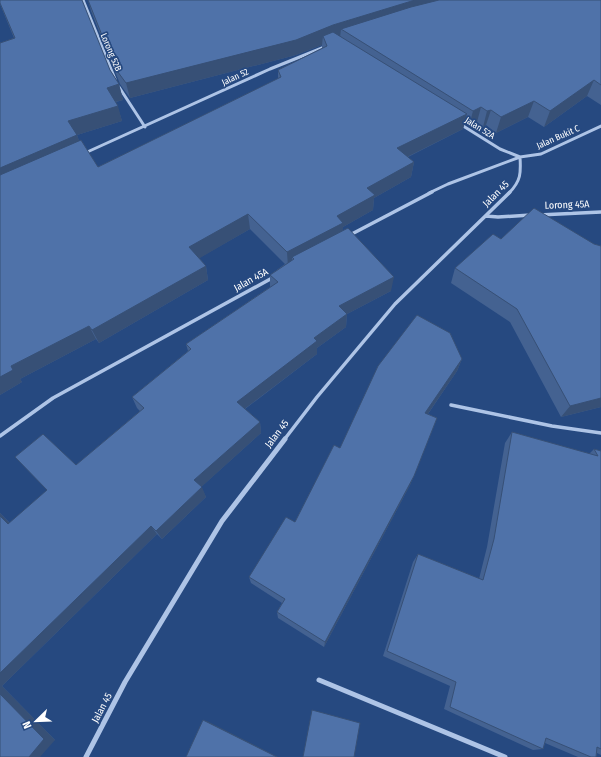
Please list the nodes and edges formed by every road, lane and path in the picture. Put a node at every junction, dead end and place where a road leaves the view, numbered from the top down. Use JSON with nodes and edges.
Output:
{"nodes":[{"id":1,"x":83,"y":0,"type":"edge"},
{"id":2,"x":333,"y":44,"type":"edge"},
{"id":3,"x":453,"y":120,"type":"edge"},
{"id":4,"x":601,"y":126,"type":"edge"},
{"id":5,"x":145,"y":127,"type":"junction"},
{"id":6,"x":80,"y":155,"type":"edge"},
{"id":7,"x":520,"y":157,"type":"junction"},
{"id":8,"x":601,"y":212,"type":"edge"},
{"id":9,"x":486,"y":216,"type":"junction"},
{"id":10,"x":347,"y":237,"type":"edge"},
{"id":11,"x":278,"y":274,"type":"edge"},
{"id":12,"x":451,"y":405,"type":"dead end"},
{"id":13,"x":601,"y":433,"type":"edge"},
{"id":14,"x":0,"y":436,"type":"edge"},
{"id":15,"x":319,"y":680,"type":"dead end"},
{"id":16,"x":86,"y":757,"type":"edge"},
{"id":17,"x":505,"y":757,"type":"edge"}],
"edges":[{"from":1,"to":5,"type":"street","name":"Lorong 52B"},
{"from":2,"to":5,"type":"street","name":"Jalan 52"},
{"from":3,"to":7,"type":"street","name":"Jalan 52A"},
{"from":4,"to":7,"type":"street","name":"Jalan Bukit C"},
{"from":5,"to":6,"type":"street","name":"Jalan 52"},
{"from":7,"to":9,"type":"street","name":"Jalan 45"},
{"from":7,"to":10,"type":"street"},
{"from":8,"to":9,"type":"street","name":"Lorong 45A"},
{"from":9,"to":16,"type":"street","name":"Jalan 45"},
{"from":11,"to":14,"type":"street","name":"Jalan 45A"},
{"from":12,"to":13,"type":"street"},
{"from":15,"to":17,"type":"street"}]}
